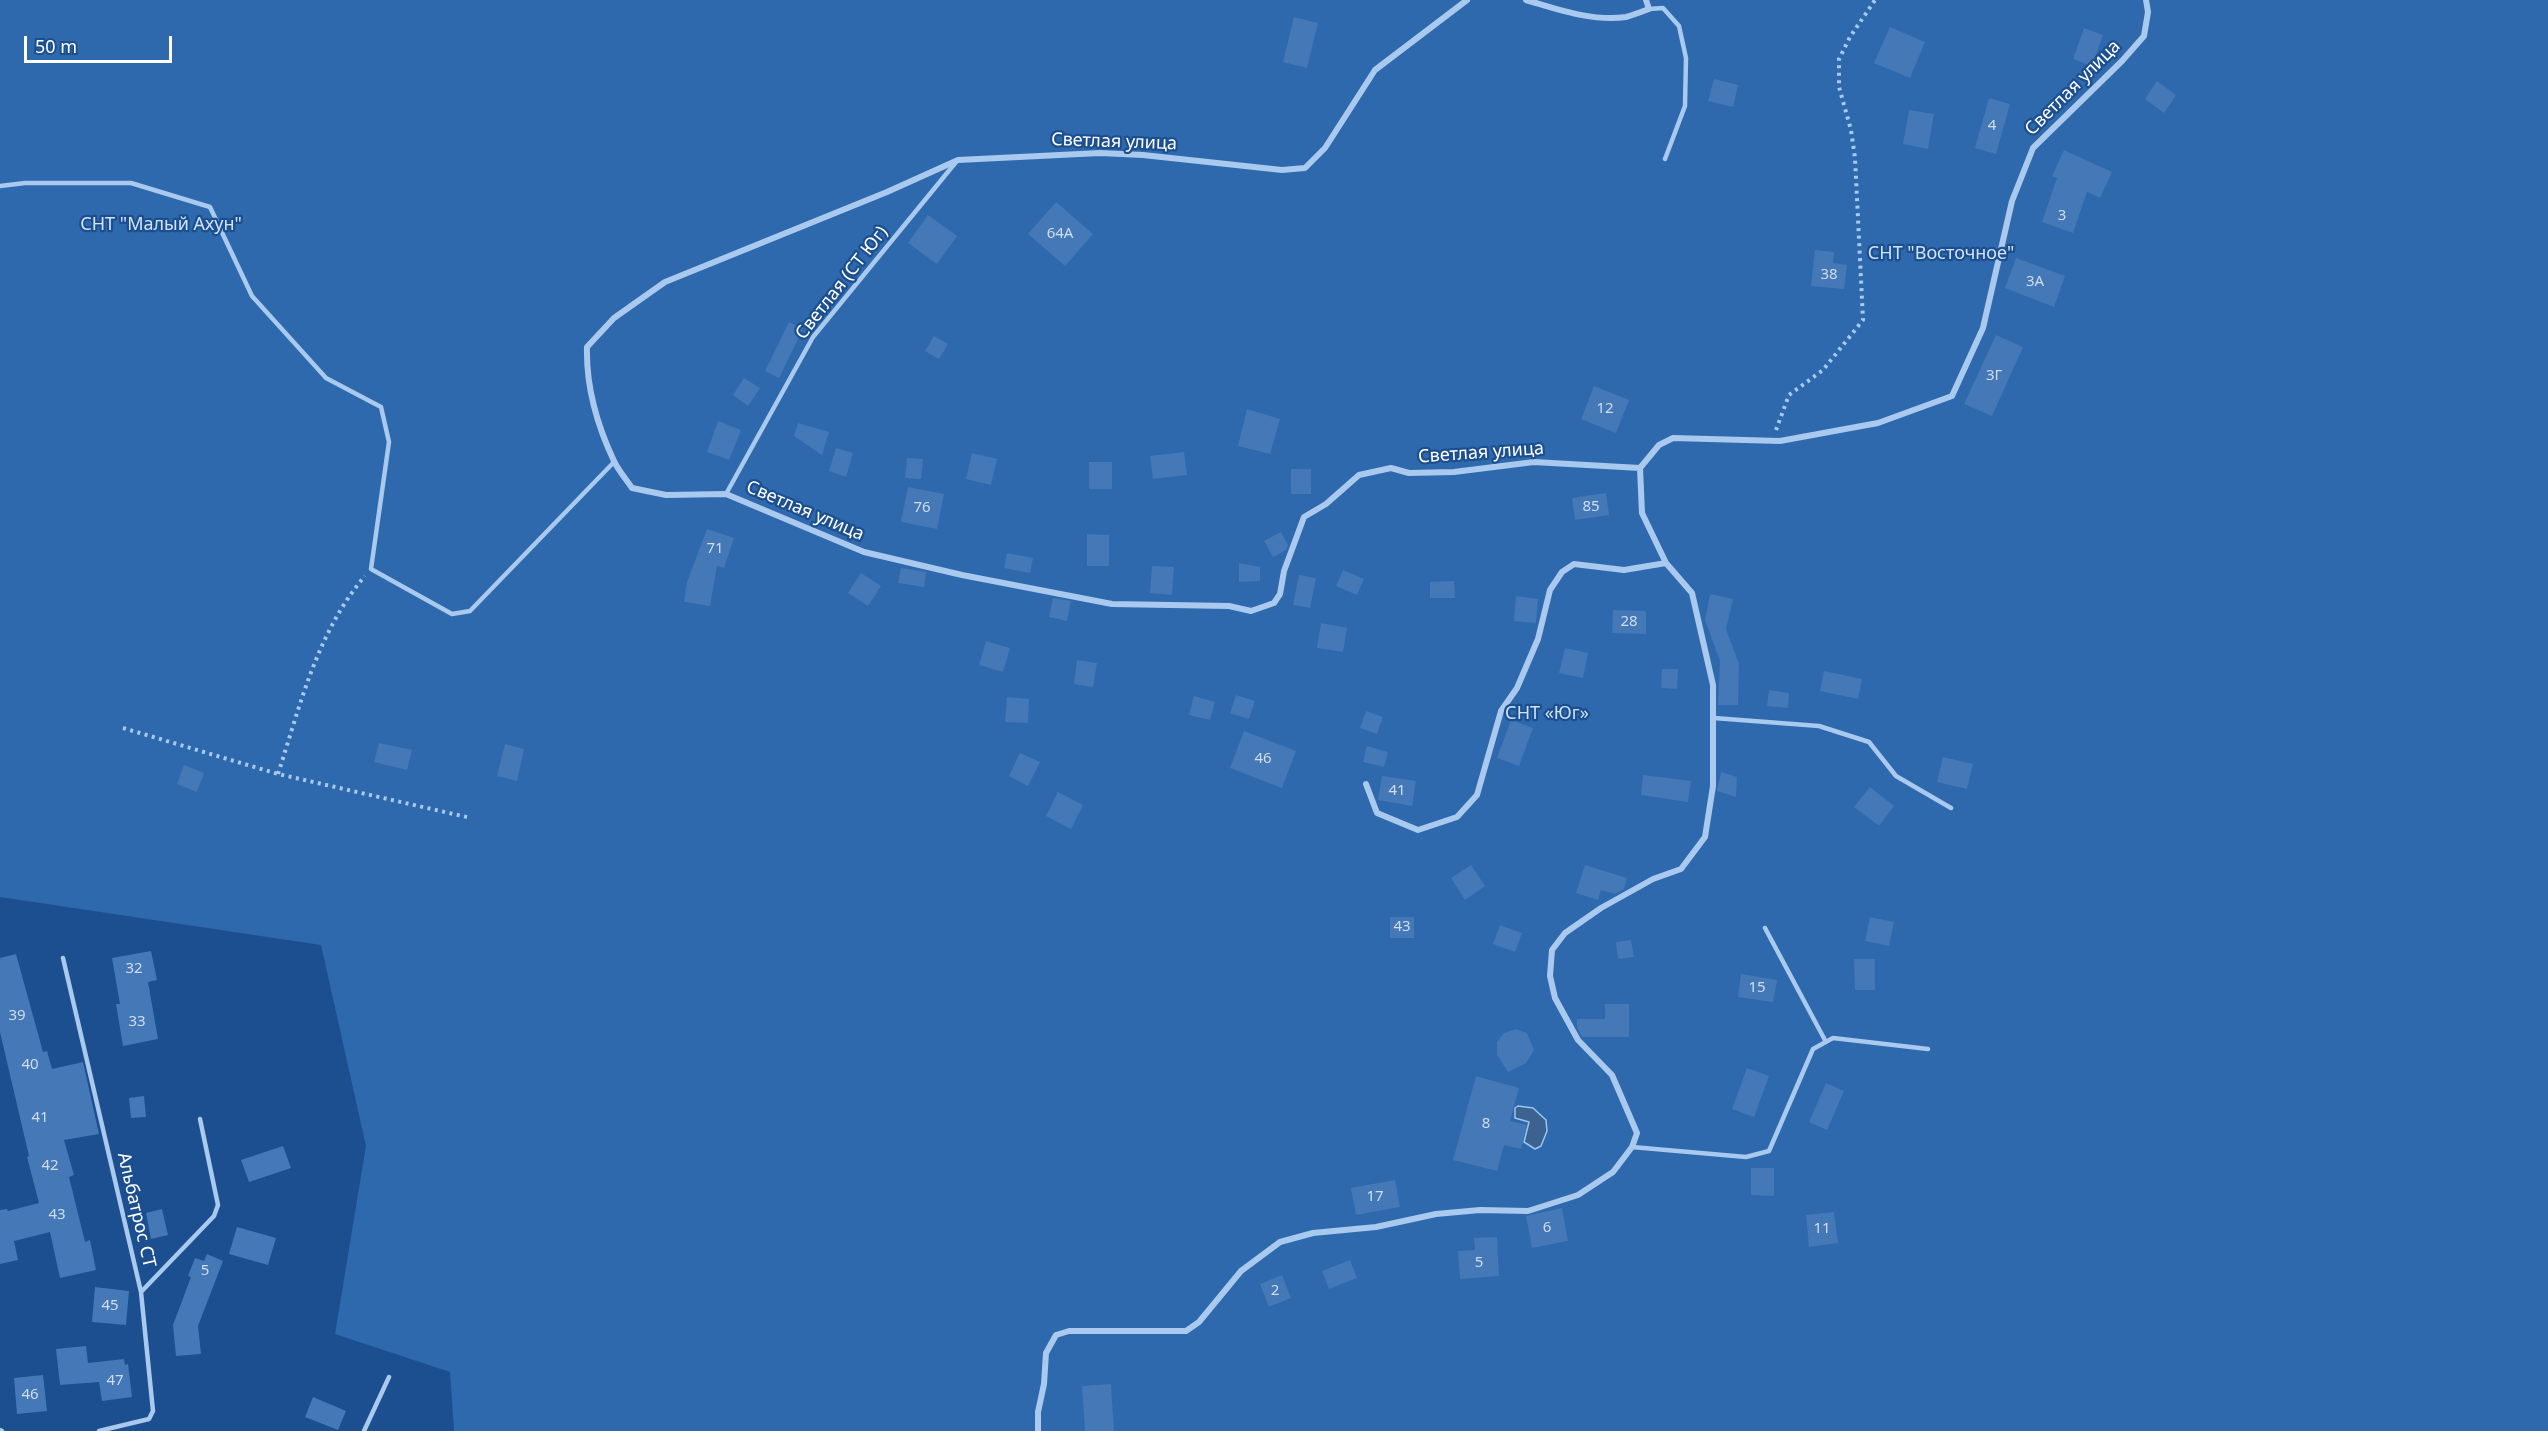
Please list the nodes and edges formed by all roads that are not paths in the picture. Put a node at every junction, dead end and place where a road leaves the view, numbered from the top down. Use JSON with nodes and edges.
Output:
{"nodes":[{"id":1,"x":1467,"y":0,"type":"edge"},
{"id":2,"x":1526,"y":0,"type":"edge"},
{"id":3,"x":1646,"y":0,"type":"edge"},
{"id":4,"x":2146,"y":0,"type":"edge"},
{"id":5,"x":1649,"y":9,"type":"junction"},
{"id":6,"x":1665,"y":159,"type":"dead end"},
{"id":7,"x":958,"y":160,"type":"junction"},
{"id":8,"x":0,"y":186,"type":"edge"},
{"id":9,"x":614,"y":462,"type":"junction"},
{"id":10,"x":1640,"y":468,"type":"junction"},
{"id":11,"x":726,"y":494,"type":"junction"},
{"id":12,"x":1666,"y":563,"type":"junction"},
{"id":13,"x":1714,"y":718,"type":"junction"},
{"id":14,"x":1366,"y":784,"type":"dead end"},
{"id":15,"x":1951,"y":808,"type":"dead end"},
{"id":16,"x":1765,"y":928,"type":"dead end"},
{"id":17,"x":63,"y":958,"type":"dead end"},
{"id":18,"x":1826,"y":1042,"type":"junction"},
{"id":19,"x":1928,"y":1049,"type":"dead end"},
{"id":20,"x":200,"y":1119,"type":"dead end"},
{"id":21,"x":1632,"y":1147,"type":"junction"},
{"id":22,"x":141,"y":1292,"type":"junction"},
{"id":23,"x":389,"y":1377,"type":"dead end"},
{"id":24,"x":99,"y":1431,"type":"edge"},
{"id":25,"x":364,"y":1431,"type":"edge"},
{"id":26,"x":1038,"y":1431,"type":"edge"}],
"edges":[{"from":1,"to":7,"type":"street","name":"Светлая улица"},
{"from":2,"to":5,"type":"street"},
{"from":3,"to":5,"type":"street"},
{"from":4,"to":10,"type":"street","name":"Светлая улица"},
{"from":5,"to":6,"type":"lane"},
{"from":7,"to":9,"type":"street","name":"Светлая улица"},
{"from":7,"to":11,"type":"lane","name":"Светлая (СТ Юг)"},
{"from":8,"to":9,"type":"lane"},
{"from":9,"to":11,"type":"street","name":"Светлая улица"},
{"from":10,"to":11,"type":"street","name":"Светлая улица"},
{"from":10,"to":12,"type":"street"},
{"from":12,"to":13,"type":"street"},
{"from":12,"to":14,"type":"street"},
{"from":13,"to":15,"type":"lane"},
{"from":13,"to":21,"type":"street"},
{"from":16,"to":18,"type":"lane"},
{"from":17,"to":22,"type":"lane","name":"Альбатрос СТ"},
{"from":18,"to":19,"type":"lane"},
{"from":18,"to":21,"type":"lane"},
{"from":20,"to":22,"type":"lane"},
{"from":21,"to":26,"type":"street"},
{"from":22,"to":24,"type":"lane","name":"Альбатрос СТ"},
{"from":23,"to":25,"type":"lane"}]}
